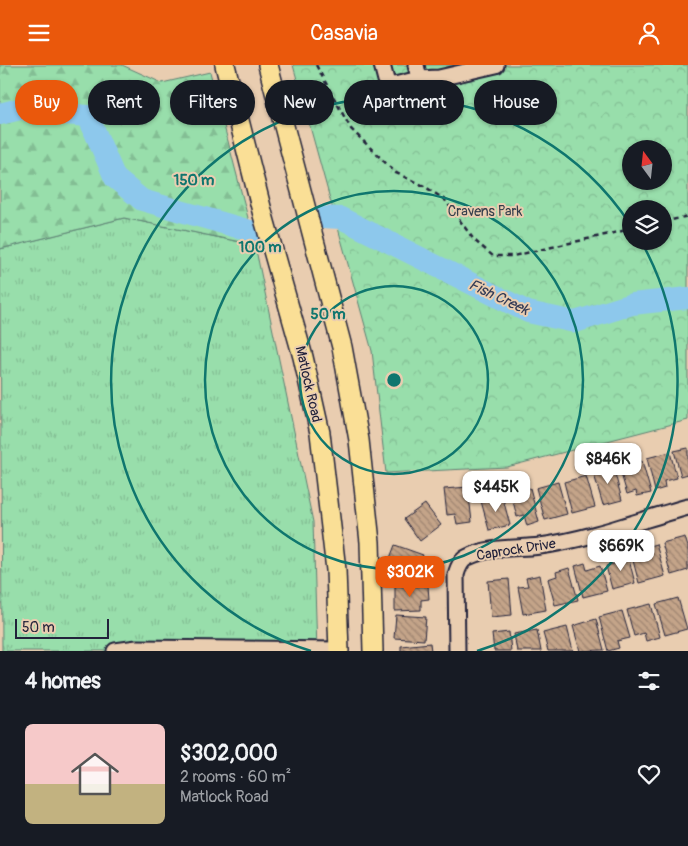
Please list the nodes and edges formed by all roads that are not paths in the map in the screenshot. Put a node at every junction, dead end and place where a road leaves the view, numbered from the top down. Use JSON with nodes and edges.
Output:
{"nodes":[{"id":1,"x":225,"y":65,"type":"edge"},
{"id":2,"x":268,"y":65,"type":"edge"},
{"id":3,"x":382,"y":65,"type":"edge"},
{"id":4,"x":496,"y":65,"type":"edge"},
{"id":5,"x":417,"y":72,"type":"edge"},
{"id":6,"x":688,"y":507,"type":"edge"},
{"id":7,"x":237,"y":650,"type":"edge"},
{"id":8,"x":115,"y":651,"type":"edge"},
{"id":9,"x":342,"y":651,"type":"edge"},
{"id":10,"x":373,"y":651,"type":"edge"},
{"id":11,"x":457,"y":651,"type":"edge"}],
"edges":[{"from":1,"to":9,"type":"main road","name":"Matlock Road"},
{"from":2,"to":10,"type":"main road"},
{"from":3,"to":5,"type":"street"},
{"from":4,"to":5,"type":"street"},
{"from":6,"to":11,"type":"street","name":"Caprock Drive"},
{"from":7,"to":8,"type":"street"},
{"from":7,"to":9,"type":"street"}]}
